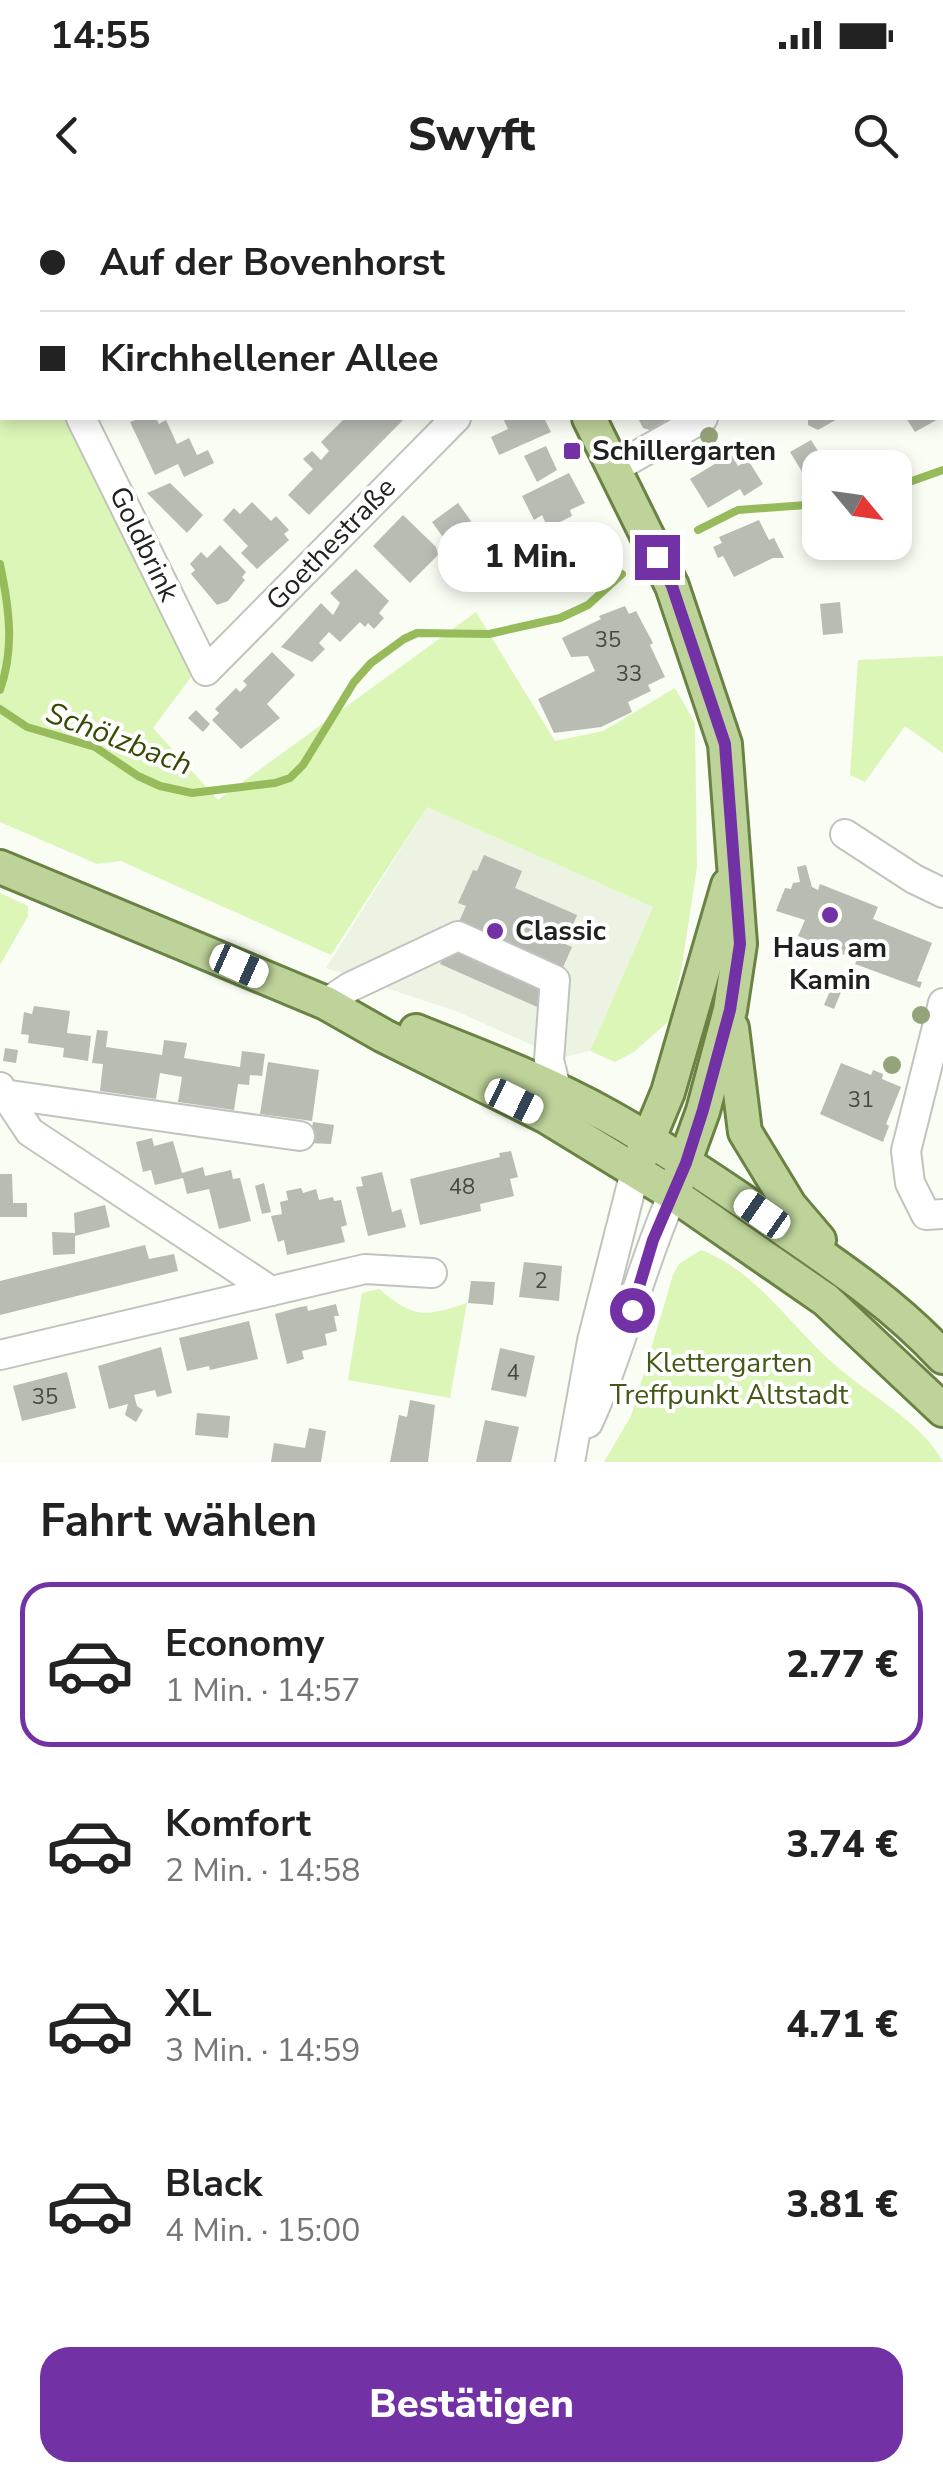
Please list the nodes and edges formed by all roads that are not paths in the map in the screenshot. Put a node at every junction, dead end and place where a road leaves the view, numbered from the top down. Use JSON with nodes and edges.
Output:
{"nodes":[{"id":1,"x":82,"y":420,"type":"edge"},
{"id":2,"x":454,"y":420,"type":"edge"},
{"id":3,"x":589,"y":420,"type":"edge"},
{"id":4,"x":699,"y":420,"type":"edge"},
{"id":5,"x":613,"y":469,"type":"junction"},
{"id":6,"x":206,"y":672,"type":"joint"},
{"id":7,"x":846,"y":834,"type":"dead end"},
{"id":8,"x":734,"y":862,"type":"junction"},
{"id":9,"x":0,"y":866,"type":"edge"},
{"id":10,"x":943,"y":893,"type":"edge"},
{"id":11,"x":943,"y":1003,"type":"edge"},
{"id":12,"x":326,"y":1004,"type":"junction"},
{"id":13,"x":730,"y":1010,"type":"junction"},
{"id":14,"x":2,"y":1090,"type":"edge"},
{"id":15,"x":558,"y":1092,"type":"junction"},
{"id":16,"x":300,"y":1136,"type":"dead end"},
{"id":17,"x":647,"y":1140,"type":"junction"},
{"id":18,"x":686,"y":1163,"type":"junction"},
{"id":19,"x":635,"y":1172,"type":"junction"},
{"id":20,"x":674,"y":1194,"type":"junction"},
{"id":21,"x":935,"y":1214,"type":"edge"},
{"id":22,"x":432,"y":1273,"type":"dead end"},
{"id":23,"x":848,"y":1273,"type":"junction"},
{"id":24,"x":271,"y":1291,"type":"junction"},
{"id":25,"x":0,"y":1355,"type":"edge"},
{"id":26,"x":943,"y":1356,"type":"edge"},
{"id":27,"x":943,"y":1410,"type":"edge"},
{"id":28,"x":570,"y":1462,"type":"edge"}],
"edges":[{"from":1,"to":6,"type":"street","name":"Goldbrink"},
{"from":2,"to":6,"type":"street","name":"Goethestraße"},
{"from":3,"to":5,"type":"main road"},
{"from":4,"to":5,"type":"street"},
{"from":5,"to":8,"type":"main road"},
{"from":7,"to":10,"type":"street"},
{"from":8,"to":13,"type":"main road"},
{"from":8,"to":17,"type":"main road"},
{"from":9,"to":12,"type":"main road"},
{"from":11,"to":21,"type":"street"},
{"from":12,"to":15,"type":"main road"},
{"from":12,"to":15,"type":"street"},
{"from":12,"to":19,"type":"main road"},
{"from":13,"to":18,"type":"main road"},
{"from":13,"to":23,"type":"main road"},
{"from":14,"to":16,"type":"street"},
{"from":14,"to":24,"type":"street"},
{"from":15,"to":17,"type":"main road"},
{"from":17,"to":18,"type":"main road"},
{"from":17,"to":19,"type":"main road"},
{"from":18,"to":20,"type":"main road"},
{"from":18,"to":23,"type":"main road"},
{"from":19,"to":20,"type":"main road"},
{"from":19,"to":28,"type":"street"},
{"from":20,"to":27,"type":"main road"},
{"from":20,"to":28,"type":"street"},
{"from":22,"to":24,"type":"street"},
{"from":23,"to":26,"type":"main road"},
{"from":24,"to":25,"type":"street"}]}
